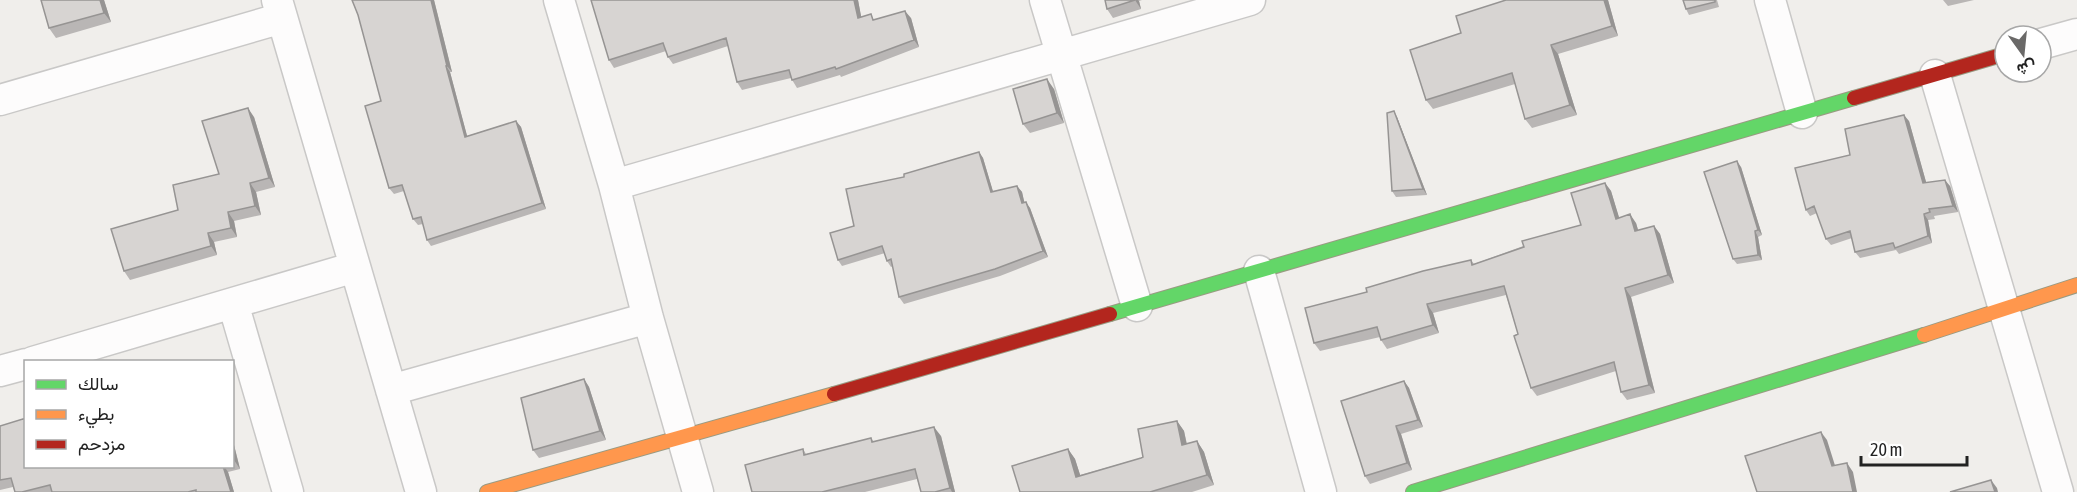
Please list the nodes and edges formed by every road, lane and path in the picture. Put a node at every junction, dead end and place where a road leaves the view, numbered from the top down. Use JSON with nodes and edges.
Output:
{"nodes":[{"id":1,"x":559,"y":0,"type":"edge"},
{"id":2,"x":1045,"y":0,"type":"edge"},
{"id":3,"x":1250,"y":0,"type":"edge"},
{"id":4,"x":1770,"y":0,"type":"edge"},
{"id":5,"x":279,"y":9,"type":"edge"},
{"id":6,"x":2077,"y":33,"type":"edge"},
{"id":7,"x":2053,"y":40,"type":"edge"},
{"id":8,"x":1061,"y":55,"type":"junction"},
{"id":9,"x":1993,"y":58,"type":"edge"},
{"id":10,"x":1935,"y":75,"type":"junction"},
{"id":11,"x":0,"y":100,"type":"edge"},
{"id":12,"x":1802,"y":113,"type":"junction"},
{"id":13,"x":614,"y":185,"type":"junction"},
{"id":14,"x":355,"y":267,"type":"junction"},
{"id":15,"x":1259,"y":271,"type":"junction"},
{"id":16,"x":2077,"y":285,"type":"edge"},
{"id":17,"x":232,"y":303,"type":"junction"},
{"id":18,"x":1137,"y":306,"type":"junction"},
{"id":19,"x":2004,"y":310,"type":"junction"},
{"id":20,"x":648,"y":318,"type":"junction"},
{"id":21,"x":40,"y":360,"type":"edge"},
{"id":22,"x":24,"y":365,"type":"edge"},
{"id":23,"x":0,"y":371,"type":"edge"},
{"id":24,"x":391,"y":390,"type":"junction"},
{"id":25,"x":682,"y":438,"type":"junction"},
{"id":26,"x":288,"y":492,"type":"edge"},
{"id":27,"x":421,"y":492,"type":"edge"},
{"id":28,"x":487,"y":492,"type":"edge"},
{"id":29,"x":698,"y":492,"type":"edge"},
{"id":30,"x":1321,"y":492,"type":"edge"},
{"id":31,"x":1413,"y":492,"type":"edge"},
{"id":32,"x":2058,"y":492,"type":"edge"}],
"edges":[{"from":1,"to":13,"type":"street"},
{"from":2,"to":8,"type":"street"},
{"from":3,"to":8,"type":"street"},
{"from":4,"to":12,"type":"street"},
{"from":5,"to":11,"type":"street"},
{"from":5,"to":14,"type":"street"},
{"from":6,"to":7,"type":"street"},
{"from":8,"to":13,"type":"street"},
{"from":8,"to":18,"type":"street"},
{"from":9,"to":10,"type":"street"},
{"from":10,"to":12,"type":"street"},
{"from":10,"to":19,"type":"street"},
{"from":12,"to":15,"type":"street"},
{"from":13,"to":20,"type":"street"},
{"from":14,"to":17,"type":"street"},
{"from":14,"to":24,"type":"street"},
{"from":15,"to":18,"type":"street"},
{"from":15,"to":30,"type":"street"},
{"from":16,"to":19,"type":"street"},
{"from":17,"to":21,"type":"street"},
{"from":17,"to":26,"type":"street"},
{"from":18,"to":25,"type":"street"},
{"from":19,"to":31,"type":"street"},
{"from":19,"to":32,"type":"street"},
{"from":20,"to":24,"type":"street"},
{"from":20,"to":25,"type":"street"},
{"from":22,"to":23,"type":"street"},
{"from":24,"to":27,"type":"street"},
{"from":25,"to":28,"type":"street"},
{"from":25,"to":29,"type":"street"}]}
